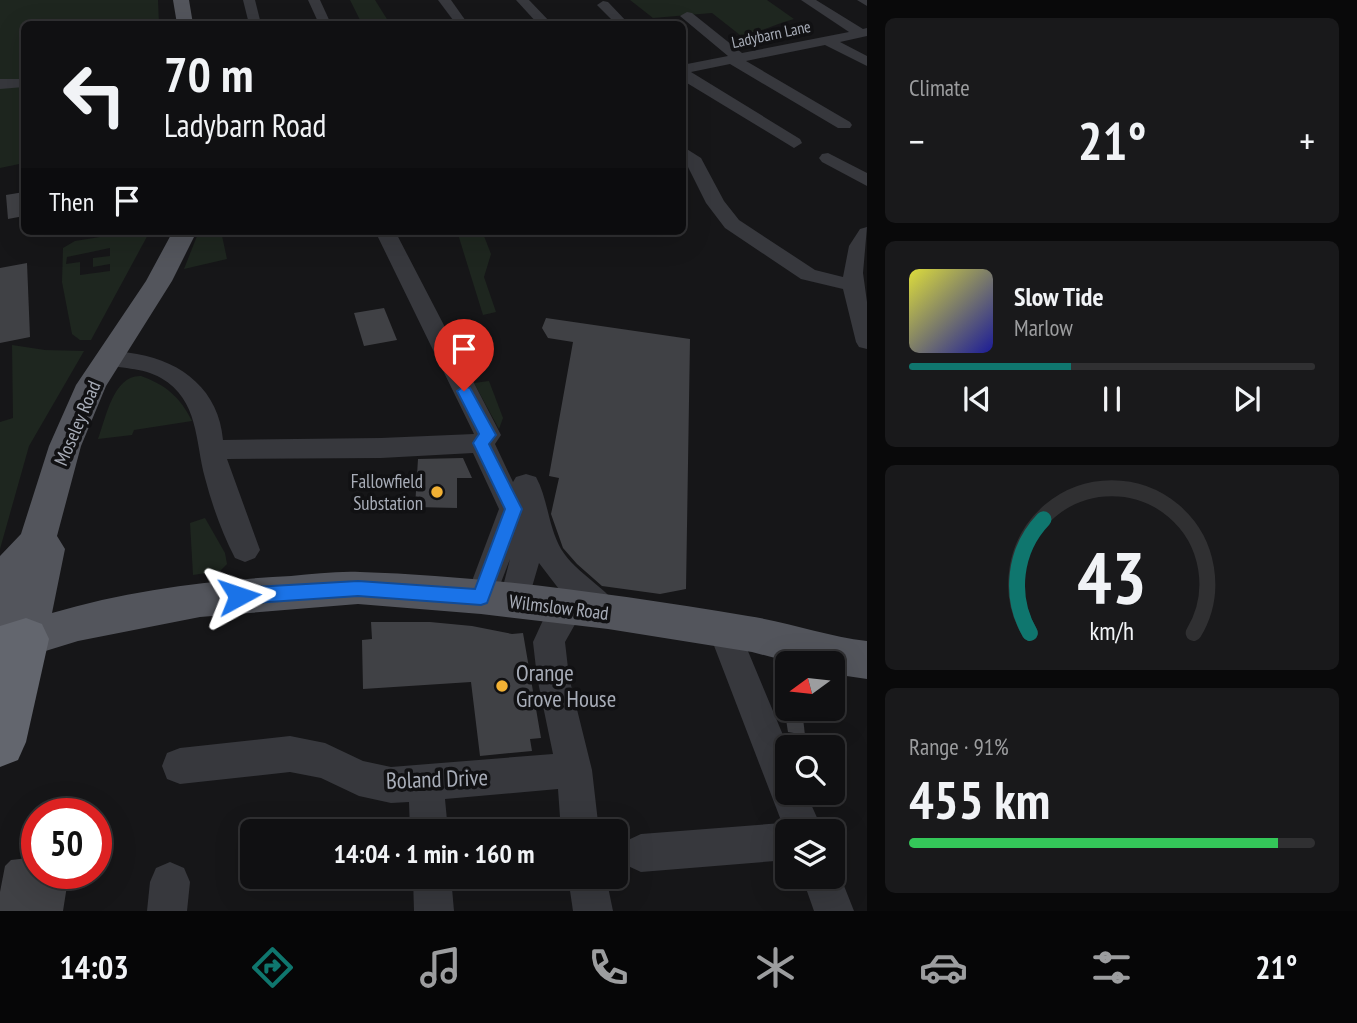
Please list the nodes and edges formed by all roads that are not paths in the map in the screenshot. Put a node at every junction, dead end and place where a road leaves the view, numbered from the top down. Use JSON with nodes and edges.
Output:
{"nodes":[{"id":1,"x":169,"y":0,"type":"edge"},
{"id":2,"x":181,"y":0,"type":"edge"},
{"id":3,"x":249,"y":0,"type":"edge"},
{"id":4,"x":314,"y":0,"type":"edge"},
{"id":5,"x":444,"y":0,"type":"edge"},
{"id":6,"x":522,"y":0,"type":"edge"},
{"id":7,"x":807,"y":0,"type":"edge"},
{"id":8,"x":603,"y":5,"type":"dead end"},
{"id":9,"x":687,"y":16,"type":"dead end"},
{"id":10,"x":170,"y":21,"type":"edge"},
{"id":11,"x":184,"y":21,"type":"edge"},
{"id":12,"x":254,"y":21,"type":"edge"},
{"id":13,"x":324,"y":21,"type":"edge"},
{"id":14,"x":460,"y":21,"type":"edge"},
{"id":15,"x":542,"y":21,"type":"edge"},
{"id":16,"x":621,"y":21,"type":"edge"},
{"id":17,"x":863,"y":32,"type":"edge"},
{"id":18,"x":827,"y":40,"type":"junction"},
{"id":19,"x":736,"y":59,"type":"junction"},
{"id":20,"x":867,"y":62,"type":"edge"},
{"id":21,"x":686,"y":71,"type":"edge"},
{"id":22,"x":686,"y":75,"type":"edge"},
{"id":23,"x":21,"y":83,"type":"edge"},
{"id":24,"x":0,"y":84,"type":"edge"},
{"id":25,"x":844,"y":125,"type":"dead end"},
{"id":26,"x":794,"y":143,"type":"dead end"},
{"id":27,"x":686,"y":154,"type":"edge"},
{"id":28,"x":828,"y":158,"type":"dead end"},
{"id":29,"x":867,"y":181,"type":"edge"},
{"id":30,"x":867,"y":233,"type":"edge"},
{"id":31,"x":165,"y":235,"type":"edge"},
{"id":32,"x":183,"y":235,"type":"edge"},
{"id":33,"x":387,"y":235,"type":"edge"},
{"id":34,"x":852,"y":285,"type":"junction"},
{"id":35,"x":136,"y":313,"type":"junction"},
{"id":36,"x":867,"y":342,"type":"edge"},
{"id":37,"x":107,"y":358,"type":"junction"},
{"id":38,"x":481,"y":443,"type":"junction"},
{"id":39,"x":211,"y":450,"type":"junction"},
{"id":40,"x":520,"y":496,"type":"junction"},
{"id":41,"x":245,"y":550,"type":"dead end"},
{"id":42,"x":498,"y":599,"type":"junction"},
{"id":43,"x":568,"y":609,"type":"junction"},
{"id":44,"x":608,"y":612,"type":"junction"},
{"id":45,"x":724,"y":630,"type":"junction"},
{"id":46,"x":9,"y":634,"type":"edge"},
{"id":47,"x":867,"y":660,"type":"edge"},
{"id":48,"x":0,"y":742,"type":"edge"},
{"id":49,"x":775,"y":759,"type":"edge"},
{"id":50,"x":180,"y":766,"type":"dead end"},
{"id":51,"x":574,"y":770,"type":"junction"},
{"id":52,"x":426,"y":784,"type":"junction"},
{"id":53,"x":428,"y":819,"type":"edge"},
{"id":54,"x":579,"y":819,"type":"edge"},
{"id":55,"x":775,"y":842,"type":"edge"},
{"id":56,"x":641,"y":853,"type":"dead end"},
{"id":57,"x":433,"y":889,"type":"edge"},
{"id":58,"x":589,"y":889,"type":"edge"},
{"id":59,"x":826,"y":889,"type":"edge"},
{"id":60,"x":434,"y":911,"type":"edge"},
{"id":61,"x":593,"y":911,"type":"edge"},
{"id":62,"x":834,"y":911,"type":"edge"}],
"edges":[{"from":1,"to":10,"type":"main road"},
{"from":2,"to":11,"type":"main road"},
{"from":3,"to":12,"type":"street"},
{"from":4,"to":13,"type":"street"},
{"from":5,"to":14,"type":"street"},
{"from":6,"to":15,"type":"street"},
{"from":7,"to":17,"type":"street"},
{"from":8,"to":16,"type":"street"},
{"from":9,"to":19,"type":"street"},
{"from":17,"to":18,"type":"street","name":"Ladybarn Lane"},
{"from":18,"to":19,"type":"street","name":"Ladybarn Lane"},
{"from":18,"to":20,"type":"street"},
{"from":19,"to":21,"type":"street","name":"Ladybarn Lane"},
{"from":19,"to":25,"type":"street"},
{"from":22,"to":26,"type":"street"},
{"from":23,"to":24,"type":"street"},
{"from":27,"to":34,"type":"street"},
{"from":28,"to":29,"type":"street"},
{"from":30,"to":34,"type":"street"},
{"from":31,"to":35,"type":"main road","name":"Moseley Road"},
{"from":32,"to":35,"type":"main road","name":"Moseley Road"},
{"from":33,"to":38,"type":"street"},
{"from":34,"to":36,"type":"street"},
{"from":35,"to":37,"type":"main road","name":"Moseley Road"},
{"from":37,"to":39,"type":"street"},
{"from":37,"to":46,"type":"main road","name":"Moseley Road"},
{"from":38,"to":39,"type":"street"},
{"from":38,"to":40,"type":"street"},
{"from":39,"to":41,"type":"street"},
{"from":40,"to":42,"type":"street"},
{"from":40,"to":44,"type":"street"},
{"from":42,"to":43,"type":"main road","name":"Wilmslow Road"},
{"from":42,"to":46,"type":"main road","name":"Wilmslow Road"},
{"from":43,"to":44,"type":"main road","name":"Wilmslow Road"},
{"from":43,"to":51,"type":"street"},
{"from":44,"to":45,"type":"main road","name":"Wilmslow Road"},
{"from":45,"to":47,"type":"main road","name":"Wilmslow Road"},
{"from":45,"to":49,"type":"street"},
{"from":46,"to":48,"type":"highway"},
{"from":50,"to":52,"type":"street","name":"Boland Drive"},
{"from":51,"to":52,"type":"street","name":"Boland Drive"},
{"from":51,"to":54,"type":"street"},
{"from":52,"to":53,"type":"street"},
{"from":55,"to":56,"type":"street"},
{"from":57,"to":60,"type":"street"},
{"from":58,"to":61,"type":"street"},
{"from":59,"to":62,"type":"street"}]}
